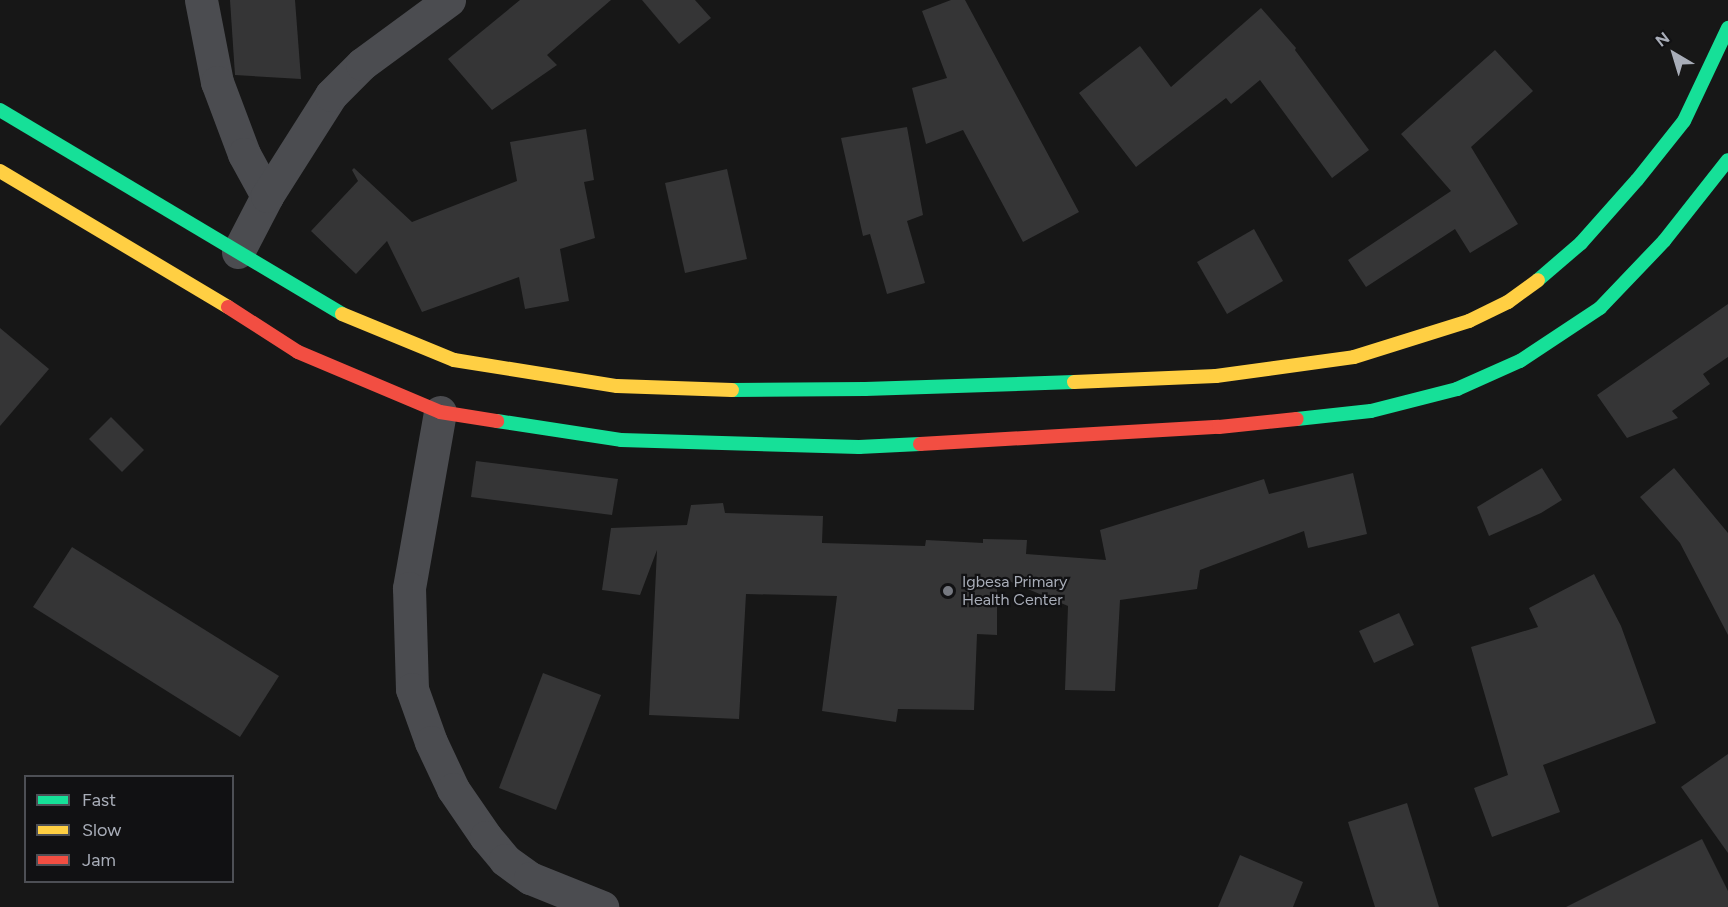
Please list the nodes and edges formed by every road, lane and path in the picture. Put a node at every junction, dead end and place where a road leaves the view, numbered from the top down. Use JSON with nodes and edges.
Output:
{"nodes":[{"id":1,"x":201,"y":0,"type":"edge"},
{"id":2,"x":449,"y":0,"type":"edge"},
{"id":3,"x":1728,"y":28,"type":"edge"},
{"id":4,"x":0,"y":110,"type":"edge"},
{"id":5,"x":1728,"y":160,"type":"edge"},
{"id":6,"x":0,"y":171,"type":"edge"},
{"id":7,"x":267,"y":196,"type":"junction"},
{"id":8,"x":238,"y":252,"type":"junction"},
{"id":9,"x":440,"y":412,"type":"junction"},
{"id":10,"x":602,"y":907,"type":"edge"}],
"edges":[{"from":1,"to":7,"type":"street"},
{"from":2,"to":7,"type":"street"},
{"from":3,"to":8,"type":"street"},
{"from":4,"to":8,"type":"street"},
{"from":5,"to":9,"type":"street"},
{"from":6,"to":9,"type":"street"},
{"from":7,"to":8,"type":"street"},
{"from":9,"to":10,"type":"street"}]}
